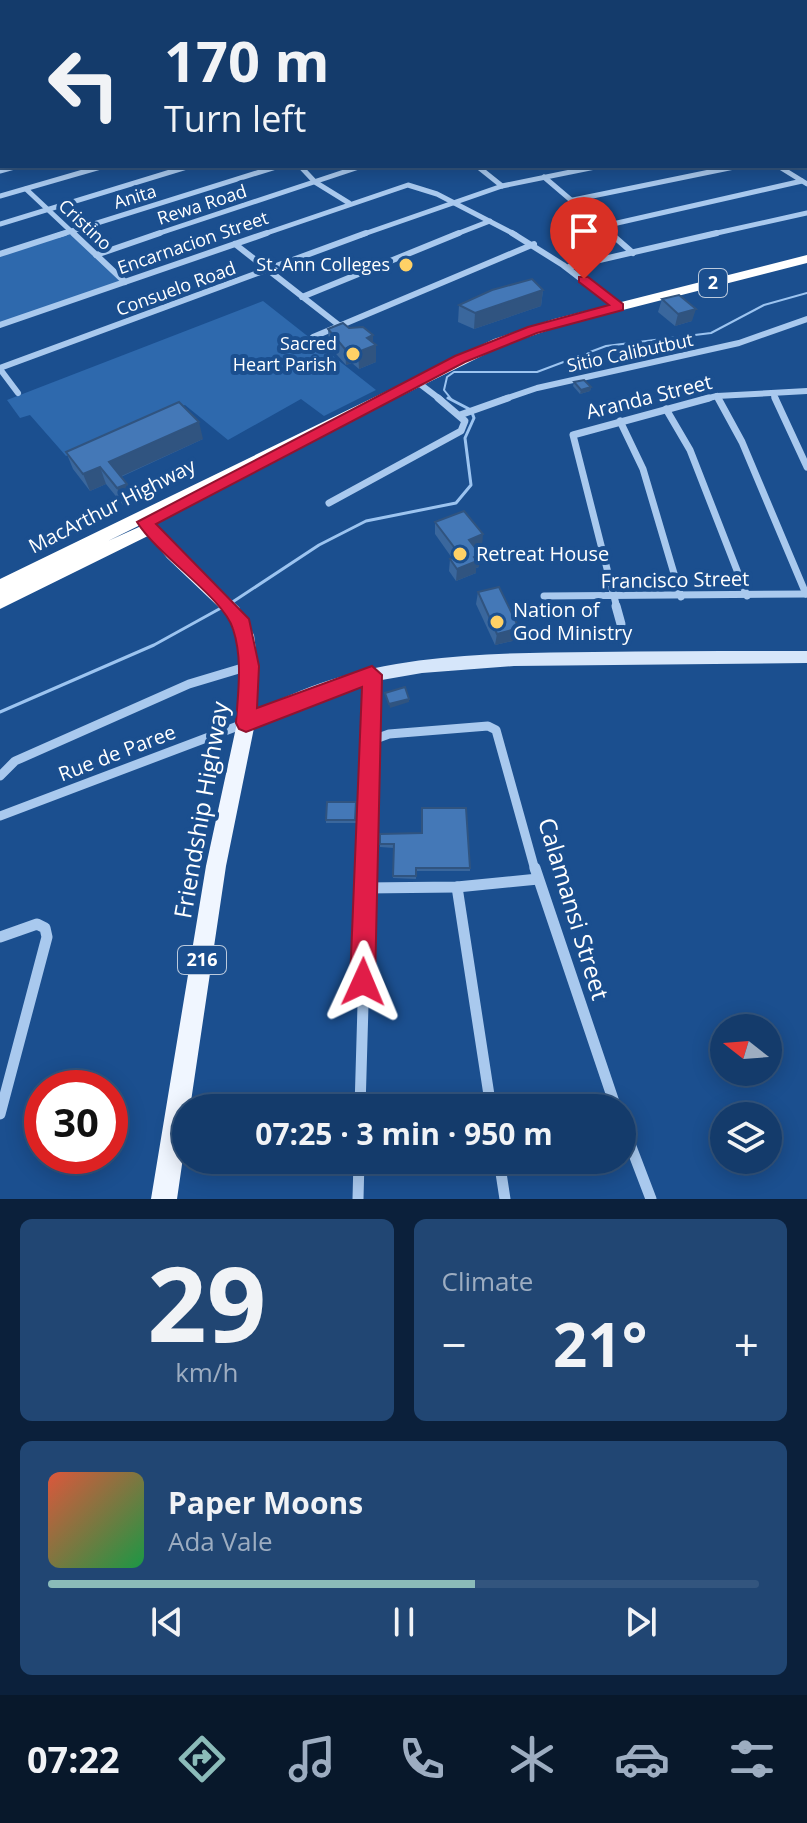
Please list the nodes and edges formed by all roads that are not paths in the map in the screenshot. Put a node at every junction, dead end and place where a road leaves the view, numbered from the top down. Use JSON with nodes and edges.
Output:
{"nodes":[{"id":1,"x":97,"y":168,"type":"edge"},
{"id":2,"x":184,"y":168,"type":"edge"},
{"id":3,"x":273,"y":168,"type":"edge"},
{"id":4,"x":302,"y":168,"type":"edge"},
{"id":5,"x":355,"y":168,"type":"edge"},
{"id":6,"x":480,"y":168,"type":"edge"},
{"id":7,"x":590,"y":168,"type":"edge"},
{"id":8,"x":729,"y":168,"type":"edge"},
{"id":9,"x":781,"y":168,"type":"edge"},
{"id":10,"x":788,"y":168,"type":"edge"},
{"id":11,"x":544,"y":177,"type":"junction"},
{"id":12,"x":315,"y":182,"type":"junction"},
{"id":13,"x":805,"y":182,"type":"edge"},
{"id":14,"x":502,"y":186,"type":"junction"},
{"id":15,"x":26,"y":189,"type":"junction"},
{"id":16,"x":0,"y":196,"type":"edge"},
{"id":17,"x":573,"y":200,"type":"junction"},
{"id":18,"x":452,"y":202,"type":"junction"},
{"id":19,"x":349,"y":203,"type":"junction"},
{"id":20,"x":47,"y":210,"type":"junction"},
{"id":21,"x":807,"y":213,"type":"edge"},
{"id":22,"x":490,"y":221,"type":"junction"},
{"id":23,"x":0,"y":224,"type":"edge"},
{"id":24,"x":604,"y":226,"type":"junction"},
{"id":25,"x":72,"y":231,"type":"junction"},
{"id":26,"x":235,"y":244,"type":"junction"},
{"id":27,"x":534,"y":244,"type":"junction"},
{"id":28,"x":633,"y":253,"type":"junction"},
{"id":29,"x":0,"y":254,"type":"edge"},
{"id":30,"x":96,"y":255,"type":"junction"},
{"id":31,"x":807,"y":259,"type":"edge"},
{"id":32,"x":569,"y":267,"type":"junction"},
{"id":33,"x":268,"y":270,"type":"junction"},
{"id":34,"x":125,"y":282,"type":"junction"},
{"id":35,"x":302,"y":297,"type":"junction"},
{"id":36,"x":618,"y":307,"type":"junction"},
{"id":37,"x":807,"y":319,"type":"edge"},
{"id":38,"x":0,"y":325,"type":"edge"},
{"id":39,"x":340,"y":326,"type":"junction"},
{"id":40,"x":313,"y":337,"type":"dead end"},
{"id":41,"x":0,"y":368,"type":"edge"},
{"id":42,"x":416,"y":381,"type":"junction"},
{"id":43,"x":807,"y":391,"type":"edge"},
{"id":44,"x":18,"y":393,"type":"dead end"},
{"id":45,"x":773,"y":393,"type":"junction"},
{"id":46,"x":717,"y":396,"type":"junction"},
{"id":47,"x":666,"y":409,"type":"junction"},
{"id":48,"x":462,"y":414,"type":"junction"},
{"id":49,"x":620,"y":421,"type":"junction"},
{"id":50,"x":807,"y":467,"type":"edge"},
{"id":51,"x":329,"y":503,"type":"dead end"},
{"id":52,"x":145,"y":522,"type":"junction"},
{"id":53,"x":0,"y":587,"type":"edge"},
{"id":54,"x":806,"y":594,"type":"edge"},
{"id":55,"x":0,"y":595,"type":"edge"},
{"id":56,"x":544,"y":596,"type":"dead end"},
{"id":57,"x":747,"y":596,"type":"junction"},
{"id":58,"x":615,"y":597,"type":"junction"},
{"id":59,"x":681,"y":597,"type":"junction"},
{"id":60,"x":0,"y":602,"type":"edge"},
{"id":61,"x":621,"y":624,"type":"dead end"},
{"id":62,"x":807,"y":657,"type":"edge"},
{"id":63,"x":249,"y":666,"type":"junction"},
{"id":64,"x":372,"y":675,"type":"junction"},
{"id":65,"x":246,"y":723,"type":"junction"},
{"id":66,"x":370,"y":741,"type":"junction"},
{"id":67,"x":0,"y":776,"type":"edge"},
{"id":68,"x":0,"y":816,"type":"edge"},
{"id":69,"x":538,"y":879,"type":"junction"},
{"id":70,"x":457,"y":887,"type":"junction"},
{"id":71,"x":365,"y":888,"type":"junction"},
{"id":72,"x":0,"y":937,"type":"edge"},
{"id":73,"x":360,"y":1094,"type":"edge"},
{"id":74,"x":489,"y":1094,"type":"edge"},
{"id":75,"x":611,"y":1094,"type":"edge"},
{"id":76,"x":0,"y":1114,"type":"edge"},
{"id":77,"x":636,"y":1160,"type":"edge"},
{"id":78,"x":359,"y":1174,"type":"edge"},
{"id":79,"x":501,"y":1174,"type":"edge"},
{"id":80,"x":164,"y":1199,"type":"edge"},
{"id":81,"x":358,"y":1199,"type":"edge"},
{"id":82,"x":505,"y":1199,"type":"edge"},
{"id":83,"x":651,"y":1199,"type":"edge"}],
"edges":[{"from":1,"to":15,"type":"street"},
{"from":2,"to":20,"type":"street"},
{"from":3,"to":25,"type":"street","name":"Anita"},
{"from":4,"to":12,"type":"street"},
{"from":5,"to":12,"type":"street","name":"Rewa Road"},
{"from":6,"to":14,"type":"street"},
{"from":7,"to":11,"type":"street","name":"Consuelo Road"},
{"from":8,"to":17,"type":"street"},
{"from":9,"to":13,"type":"street"},
{"from":10,"to":13,"type":"street"},
{"from":11,"to":14,"type":"street","name":"Consuelo Road"},
{"from":11,"to":17,"type":"street"},
{"from":12,"to":19,"type":"street"},
{"from":12,"to":30,"type":"street","name":"Rewa Road"},
{"from":13,"to":24,"type":"street"},
{"from":14,"to":18,"type":"street","name":"Consuelo Road"},
{"from":15,"to":16,"type":"street"},
{"from":15,"to":20,"type":"street","name":"Cristino"},
{"from":17,"to":24,"type":"street"},
{"from":18,"to":19,"type":"street","name":"Encarnacion Street"},
{"from":18,"to":22,"type":"street"},
{"from":18,"to":33,"type":"street","name":"Consuelo Road"},
{"from":19,"to":26,"type":"street","name":"Encarnacion Street"},
{"from":20,"to":23,"type":"street"},
{"from":20,"to":25,"type":"street","name":"Cristino"},
{"from":21,"to":28,"type":"street"},
{"from":22,"to":27,"type":"street"},
{"from":22,"to":35,"type":"street"},
{"from":24,"to":28,"type":"street"},
{"from":25,"to":29,"type":"street","name":"Anita"},
{"from":25,"to":30,"type":"street","name":"Cristino"},
{"from":26,"to":33,"type":"street"},
{"from":26,"to":34,"type":"street","name":"Encarnacion Street"},
{"from":27,"to":32,"type":"street"},
{"from":27,"to":39,"type":"street"},
{"from":28,"to":32,"type":"street"},
{"from":30,"to":34,"type":"street","name":"Cristino"},
{"from":31,"to":36,"type":"highway","name":"MacArthur Highway","number":"2"},
{"from":32,"to":36,"type":"street"},
{"from":33,"to":35,"type":"street"},
{"from":33,"to":41,"type":"street","name":"Consuelo Road"},
{"from":34,"to":38,"type":"street","name":"Encarnacion Street"},
{"from":35,"to":39,"type":"street"},
{"from":36,"to":42,"type":"highway","name":"MacArthur Highway","number":"2"},
{"from":37,"to":48,"type":"street","name":"Sitio Calibutbut"},
{"from":39,"to":40,"type":"street"},
{"from":41,"to":44,"type":"street"},
{"from":42,"to":48,"type":"street"},
{"from":42,"to":52,"type":"highway","name":"MacArthur Highway","number":"2"},
{"from":43,"to":45,"type":"street","name":"Aranda Street"},
{"from":45,"to":46,"type":"street","name":"Aranda Street"},
{"from":45,"to":50,"type":"street"},
{"from":46,"to":47,"type":"street","name":"Aranda Street"},
{"from":46,"to":54,"type":"street"},
{"from":47,"to":49,"type":"street","name":"Aranda Street"},
{"from":47,"to":57,"type":"street"},
{"from":48,"to":51,"type":"street"},
{"from":49,"to":58,"type":"street","name":"Aranda Street"},
{"from":49,"to":59,"type":"street"},
{"from":52,"to":53,"type":"highway","name":"MacArthur Highway","number":"2"},
{"from":52,"to":55,"type":"highway","name":"MacArthur Highway","number":"2"},
{"from":52,"to":60,"type":"highway"},
{"from":52,"to":63,"type":"main road","name":"Friendship Highway","number":"216"},
{"from":54,"to":57,"type":"street","name":"Francisco Street"},
{"from":56,"to":58,"type":"street","name":"Francisco Street"},
{"from":57,"to":59,"type":"street","name":"Francisco Street"},
{"from":58,"to":59,"type":"street","name":"Francisco Street"},
{"from":58,"to":61,"type":"street"},
{"from":62,"to":64,"type":"street"},
{"from":63,"to":65,"type":"main road","name":"Friendship Highway","number":"216"},
{"from":63,"to":67,"type":"street"},
{"from":64,"to":65,"type":"street"},
{"from":64,"to":66,"type":"street"},
{"from":65,"to":68,"type":"street","name":"Rue de Paree"},
{"from":65,"to":80,"type":"main road","name":"Friendship Highway","number":"216"},
{"from":66,"to":69,"type":"street","name":"Calamansi Street"},
{"from":66,"to":71,"type":"street"},
{"from":69,"to":70,"type":"street"},
{"from":69,"to":75,"type":"street","name":"Calamansi Street"},
{"from":70,"to":71,"type":"street"},
{"from":70,"to":74,"type":"street"},
{"from":71,"to":73,"type":"street"},
{"from":72,"to":76,"type":"street"},
{"from":77,"to":83,"type":"street"},
{"from":78,"to":81,"type":"street"},
{"from":79,"to":82,"type":"street"}]}
